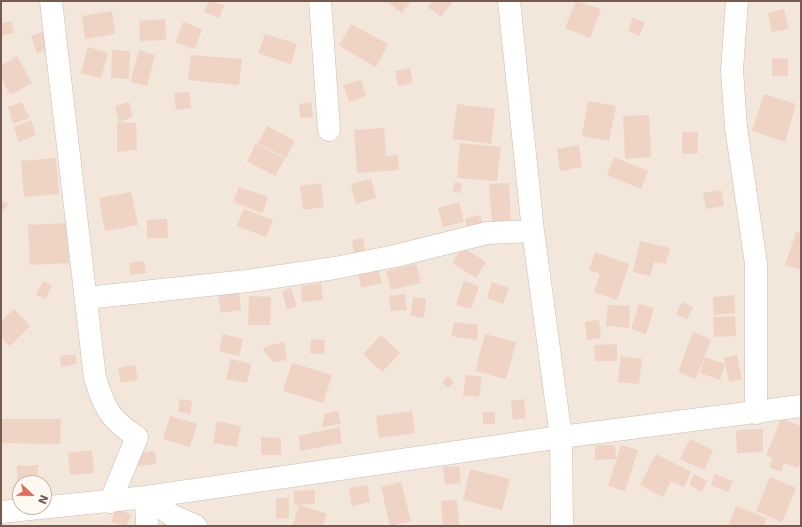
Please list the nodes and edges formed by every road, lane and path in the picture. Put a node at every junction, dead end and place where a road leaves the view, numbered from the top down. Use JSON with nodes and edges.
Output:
{"nodes":[{"id":1,"x":51,"y":1,"type":"edge"},
{"id":2,"x":320,"y":1,"type":"edge"},
{"id":3,"x":509,"y":1,"type":"edge"},
{"id":4,"x":736,"y":1,"type":"edge"},
{"id":5,"x":329,"y":130,"type":"dead end"},
{"id":6,"x":533,"y":231,"type":"junction"},
{"id":7,"x":86,"y":298,"type":"junction"},
{"id":8,"x":801,"y":406,"type":"edge"},
{"id":9,"x":756,"y":413,"type":"junction"},
{"id":10,"x":562,"y":437,"type":"junction"},
{"id":11,"x":146,"y":497,"type":"junction"},
{"id":12,"x":110,"y":502,"type":"junction"},
{"id":13,"x":1,"y":512,"type":"edge"},
{"id":14,"x":147,"y":526,"type":"edge"},
{"id":15,"x":196,"y":526,"type":"edge"},
{"id":16,"x":562,"y":526,"type":"edge"}],
"edges":[{"from":1,"to":7,"type":"street"},
{"from":2,"to":5,"type":"street"},
{"from":3,"to":6,"type":"street"},
{"from":4,"to":9,"type":"street"},
{"from":6,"to":7,"type":"street"},
{"from":6,"to":10,"type":"street"},
{"from":7,"to":12,"type":"street"},
{"from":8,"to":9,"type":"street"},
{"from":9,"to":10,"type":"street"},
{"from":10,"to":11,"type":"street"},
{"from":10,"to":16,"type":"street"},
{"from":11,"to":12,"type":"street"},
{"from":11,"to":14,"type":"street"},
{"from":11,"to":15,"type":"street"},
{"from":12,"to":13,"type":"street"}]}
